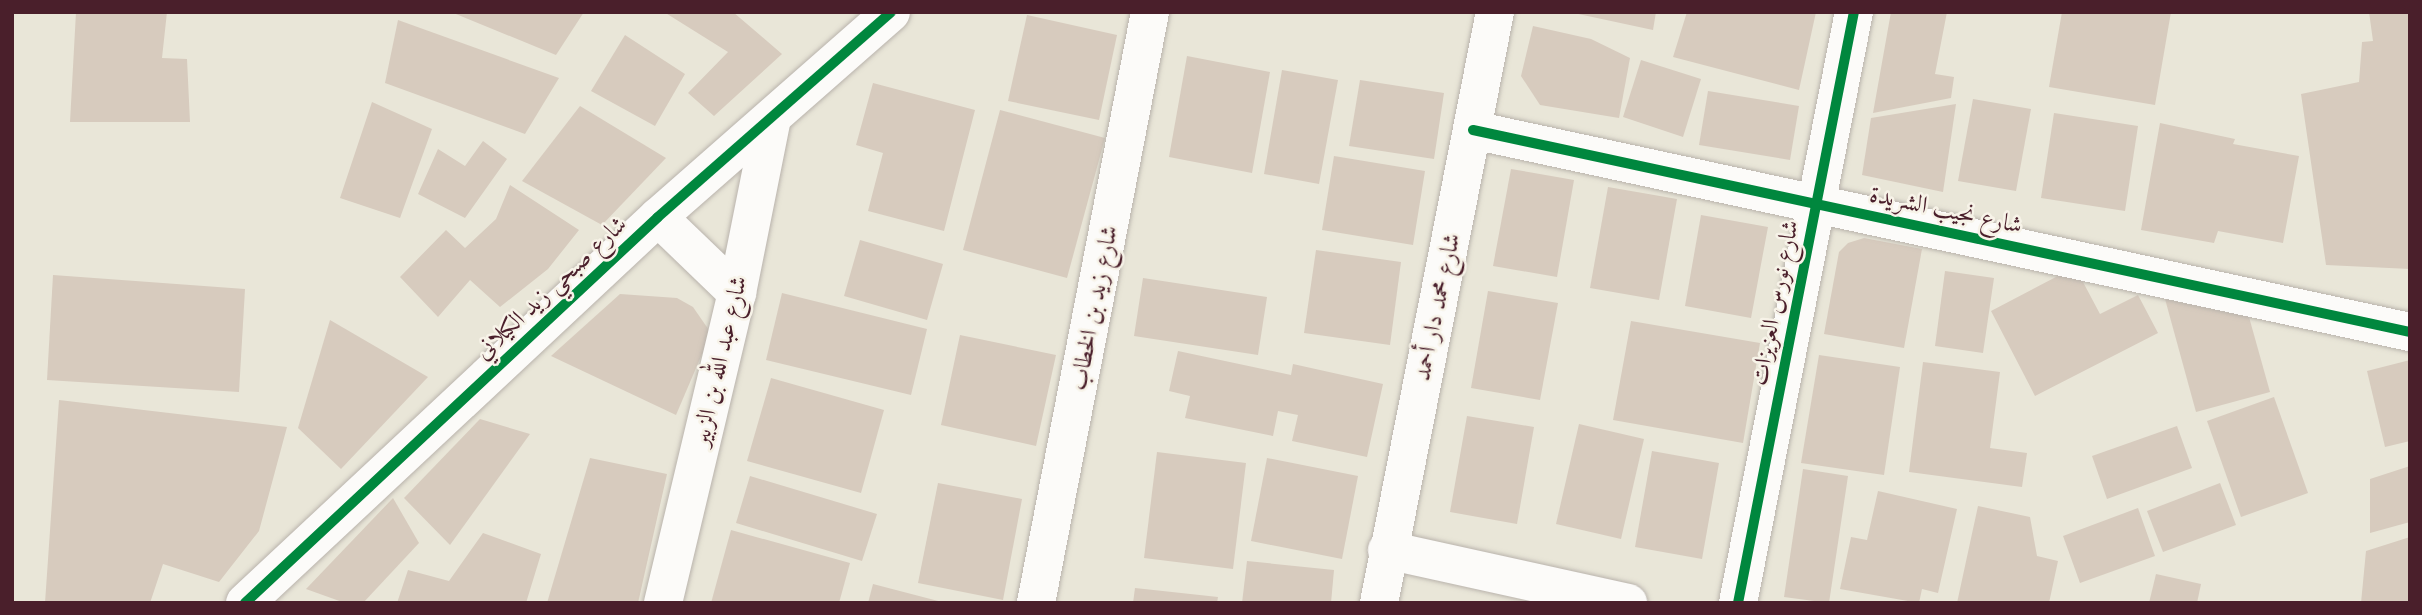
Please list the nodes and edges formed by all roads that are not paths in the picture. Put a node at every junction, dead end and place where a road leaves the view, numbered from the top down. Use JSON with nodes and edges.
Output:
{"nodes":[{"id":1,"x":891,"y":12,"type":"edge"},
{"id":2,"x":1150,"y":12,"type":"edge"},
{"id":3,"x":1495,"y":12,"type":"edge"},
{"id":4,"x":1854,"y":12,"type":"edge"},
{"id":5,"x":772,"y":118,"type":"junction"},
{"id":6,"x":1474,"y":130,"type":"junction"},
{"id":7,"x":1816,"y":203,"type":"junction"},
{"id":8,"x":658,"y":217,"type":"junction"},
{"id":9,"x":737,"y":293,"type":"junction"},
{"id":10,"x":2410,"y":332,"type":"edge"},
{"id":11,"x":1387,"y":550,"type":"junction"},
{"id":12,"x":245,"y":603,"type":"edge"},
{"id":13,"x":663,"y":603,"type":"edge"},
{"id":14,"x":1036,"y":603,"type":"edge"},
{"id":15,"x":1379,"y":603,"type":"edge"},
{"id":16,"x":1628,"y":603,"type":"edge"},
{"id":17,"x":1738,"y":603,"type":"edge"}],
"edges":[{"from":1,"to":5,"type":"street","name":"شارع صبحي زيد الكيلاني"},
{"from":2,"to":14,"type":"street","name":"شارع زيد بن الخطاب"},
{"from":3,"to":6,"type":"street","name":"شارع محمد دار أحمد"},
{"from":4,"to":7,"type":"street","name":"شارع نورس العزيزات"},
{"from":5,"to":8,"type":"street","name":"شارع صبحي زيد الكيلاني"},
{"from":5,"to":9,"type":"street","name":"شارع عبد الله بن الزبير"},
{"from":6,"to":7,"type":"street","name":"شارع نجيب الشريدة"},
{"from":6,"to":11,"type":"street","name":"شارع محمد دار أحمد"},
{"from":7,"to":10,"type":"street","name":"شارع نجيب الشريدة"},
{"from":7,"to":17,"type":"street","name":"شارع نورس العزيزات"},
{"from":8,"to":9,"type":"street"},
{"from":8,"to":12,"type":"street","name":"شارع صبحي زيد الكيلاني"},
{"from":9,"to":13,"type":"street","name":"شارع عبد الله بن الزبير"},
{"from":11,"to":15,"type":"street","name":"شارع محمد دار أحمد"},
{"from":11,"to":16,"type":"street"}]}
